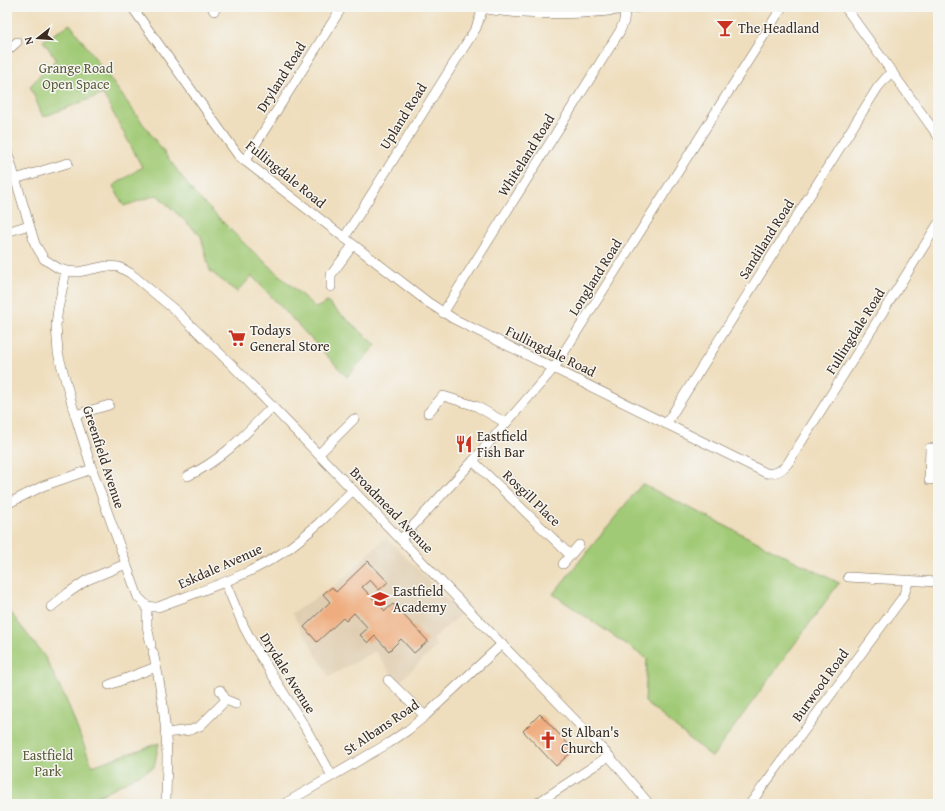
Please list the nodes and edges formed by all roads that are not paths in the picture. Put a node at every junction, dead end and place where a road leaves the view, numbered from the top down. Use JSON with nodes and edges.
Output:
{"nodes":[{"id":1,"x":132,"y":7,"type":"edge"},
{"id":2,"x":342,"y":7,"type":"edge"},
{"id":3,"x":640,"y":7,"type":"edge"},
{"id":4,"x":782,"y":7,"type":"edge"},
{"id":5,"x":845,"y":7,"type":"edge"},
{"id":6,"x":480,"y":8,"type":"edge"},
{"id":7,"x":625,"y":10,"type":"junction"},
{"id":8,"x":16,"y":42,"type":"dead end"},
{"id":9,"x":7,"y":51,"type":"edge"},
{"id":10,"x":892,"y":71,"type":"junction"},
{"id":11,"x":938,"y":136,"type":"edge"},
{"id":12,"x":7,"y":151,"type":"edge"},
{"id":13,"x":244,"y":161,"type":"junction"},
{"id":14,"x":68,"y":163,"type":"dead end"},
{"id":15,"x":16,"y":178,"type":"junction"},
{"id":16,"x":938,"y":224,"type":"edge"},
{"id":17,"x":29,"y":225,"type":"junction"},
{"id":18,"x":7,"y":232,"type":"edge"},
{"id":19,"x":344,"y":238,"type":"junction"},
{"id":20,"x":353,"y":245,"type":"junction"},
{"id":21,"x":66,"y":271,"type":"junction"},
{"id":22,"x":331,"y":287,"type":"dead end"},
{"id":23,"x":443,"y":313,"type":"junction"},
{"id":24,"x":554,"y":368,"type":"junction"},
{"id":25,"x":109,"y":404,"type":"dead end"},
{"id":26,"x":273,"y":406,"type":"junction"},
{"id":27,"x":428,"y":413,"type":"dead end"},
{"id":28,"x":75,"y":415,"type":"junction"},
{"id":29,"x":354,"y":419,"type":"dead end"},
{"id":30,"x":506,"y":423,"type":"junction"},
{"id":31,"x":666,"y":424,"type":"junction"},
{"id":32,"x":938,"y":448,"type":"edge"},
{"id":33,"x":319,"y":454,"type":"junction"},
{"id":34,"x":473,"y":461,"type":"junction"},
{"id":35,"x":92,"y":469,"type":"junction"},
{"id":36,"x":188,"y":476,"type":"dead end"},
{"id":37,"x":938,"y":479,"type":"edge"},
{"id":38,"x":353,"y":490,"type":"junction"},
{"id":39,"x":11,"y":502,"type":"dead end"},
{"id":40,"x":401,"y":539,"type":"junction"},
{"id":41,"x":579,"y":545,"type":"dead end"},
{"id":42,"x":570,"y":555,"type":"junction"},
{"id":43,"x":126,"y":564,"type":"junction"},
{"id":44,"x":563,"y":564,"type":"dead end"},
{"id":45,"x":848,"y":577,"type":"dead end"},
{"id":46,"x":909,"y":580,"type":"junction"},
{"id":47,"x":225,"y":582,"type":"junction"},
{"id":48,"x":938,"y":582,"type":"edge"},
{"id":49,"x":147,"y":606,"type":"junction"},
{"id":50,"x":51,"y":607,"type":"dead end"},
{"id":51,"x":502,"y":644,"type":"junction"},
{"id":52,"x":156,"y":667,"type":"junction"},
{"id":53,"x":388,"y":680,"type":"dead end"},
{"id":54,"x":109,"y":685,"type":"dead end"},
{"id":55,"x":220,"y":690,"type":"dead end"},
{"id":56,"x":226,"y":700,"type":"junction"},
{"id":57,"x":236,"y":704,"type":"dead end"},
{"id":58,"x":425,"y":716,"type":"junction"},
{"id":59,"x":165,"y":733,"type":"junction"},
{"id":60,"x":609,"y":756,"type":"junction"},
{"id":61,"x":332,"y":776,"type":"junction"},
{"id":62,"x":166,"y":804,"type":"edge"},
{"id":63,"x":284,"y":804,"type":"edge"},
{"id":64,"x":536,"y":804,"type":"edge"},
{"id":65,"x":649,"y":804,"type":"edge"},
{"id":66,"x":750,"y":804,"type":"edge"}],
"edges":[{"from":1,"to":13,"type":"street","name":"Fullingdale Road"},
{"from":2,"to":13,"type":"street","name":"Dryland Road"},
{"from":3,"to":7,"type":"street"},
{"from":4,"to":24,"type":"street","name":"Longland Road"},
{"from":5,"to":10,"type":"street"},
{"from":6,"to":7,"type":"street"},
{"from":6,"to":19,"type":"street","name":"Upland Road"},
{"from":7,"to":23,"type":"street","name":"Whiteland Road"},
{"from":8,"to":9,"type":"street"},
{"from":10,"to":11,"type":"street"},
{"from":10,"to":31,"type":"street","name":"Sandiland Road"},
{"from":12,"to":15,"type":"street"},
{"from":13,"to":19,"type":"street","name":"Fullingdale Road"},
{"from":14,"to":15,"type":"street"},
{"from":15,"to":17,"type":"street"},
{"from":16,"to":31,"type":"street","name":"Fullingdale Road"},
{"from":17,"to":18,"type":"street"},
{"from":17,"to":21,"type":"street"},
{"from":19,"to":20,"type":"street","name":"Fullingdale Road"},
{"from":20,"to":22,"type":"street"},
{"from":20,"to":23,"type":"street","name":"Fullingdale Road"},
{"from":21,"to":26,"type":"street","name":"Broadmead Avenue"},
{"from":21,"to":28,"type":"street","name":"Greenfield Avenue"},
{"from":23,"to":24,"type":"street","name":"Fullingdale Road"},
{"from":24,"to":30,"type":"street","name":"Longland Road"},
{"from":24,"to":31,"type":"street","name":"Fullingdale Road"},
{"from":25,"to":28,"type":"street"},
{"from":26,"to":33,"type":"street","name":"Broadmead Avenue"},
{"from":26,"to":36,"type":"street"},
{"from":27,"to":30,"type":"street"},
{"from":28,"to":35,"type":"street","name":"Greenfield Avenue"},
{"from":29,"to":33,"type":"street"},
{"from":30,"to":34,"type":"street","name":"Longland Road"},
{"from":32,"to":37,"type":"street"},
{"from":33,"to":38,"type":"street","name":"Broadmead Avenue"},
{"from":34,"to":40,"type":"street","name":"Longland Road"},
{"from":34,"to":42,"type":"street","name":"Rosgill Place"},
{"from":35,"to":39,"type":"street"},
{"from":35,"to":43,"type":"street","name":"Greenfield Avenue"},
{"from":38,"to":40,"type":"street","name":"Broadmead Avenue"},
{"from":38,"to":47,"type":"street","name":"Eskdale Avenue"},
{"from":40,"to":51,"type":"street","name":"Broadmead Avenue"},
{"from":41,"to":42,"type":"street"},
{"from":42,"to":44,"type":"street"},
{"from":43,"to":49,"type":"street","name":"Greenfield Avenue"},
{"from":43,"to":50,"type":"street"},
{"from":45,"to":46,"type":"street"},
{"from":46,"to":48,"type":"street"},
{"from":46,"to":66,"type":"street","name":"Burwood Road"},
{"from":47,"to":49,"type":"street","name":"Eskdale Avenue"},
{"from":47,"to":61,"type":"street","name":"Drydale Avenue"},
{"from":49,"to":52,"type":"street"},
{"from":51,"to":58,"type":"street","name":"St Albans Road"},
{"from":51,"to":60,"type":"street","name":"Broadmead Avenue"},
{"from":52,"to":54,"type":"street"},
{"from":52,"to":59,"type":"street"},
{"from":53,"to":58,"type":"street"},
{"from":55,"to":56,"type":"street"},
{"from":56,"to":57,"type":"street"},
{"from":56,"to":59,"type":"street"},
{"from":58,"to":61,"type":"street","name":"St Albans Road"},
{"from":59,"to":62,"type":"street"},
{"from":60,"to":64,"type":"street"},
{"from":60,"to":65,"type":"street","name":"Broadmead Avenue"},
{"from":61,"to":63,"type":"street","name":"St Albans Road"}]}
